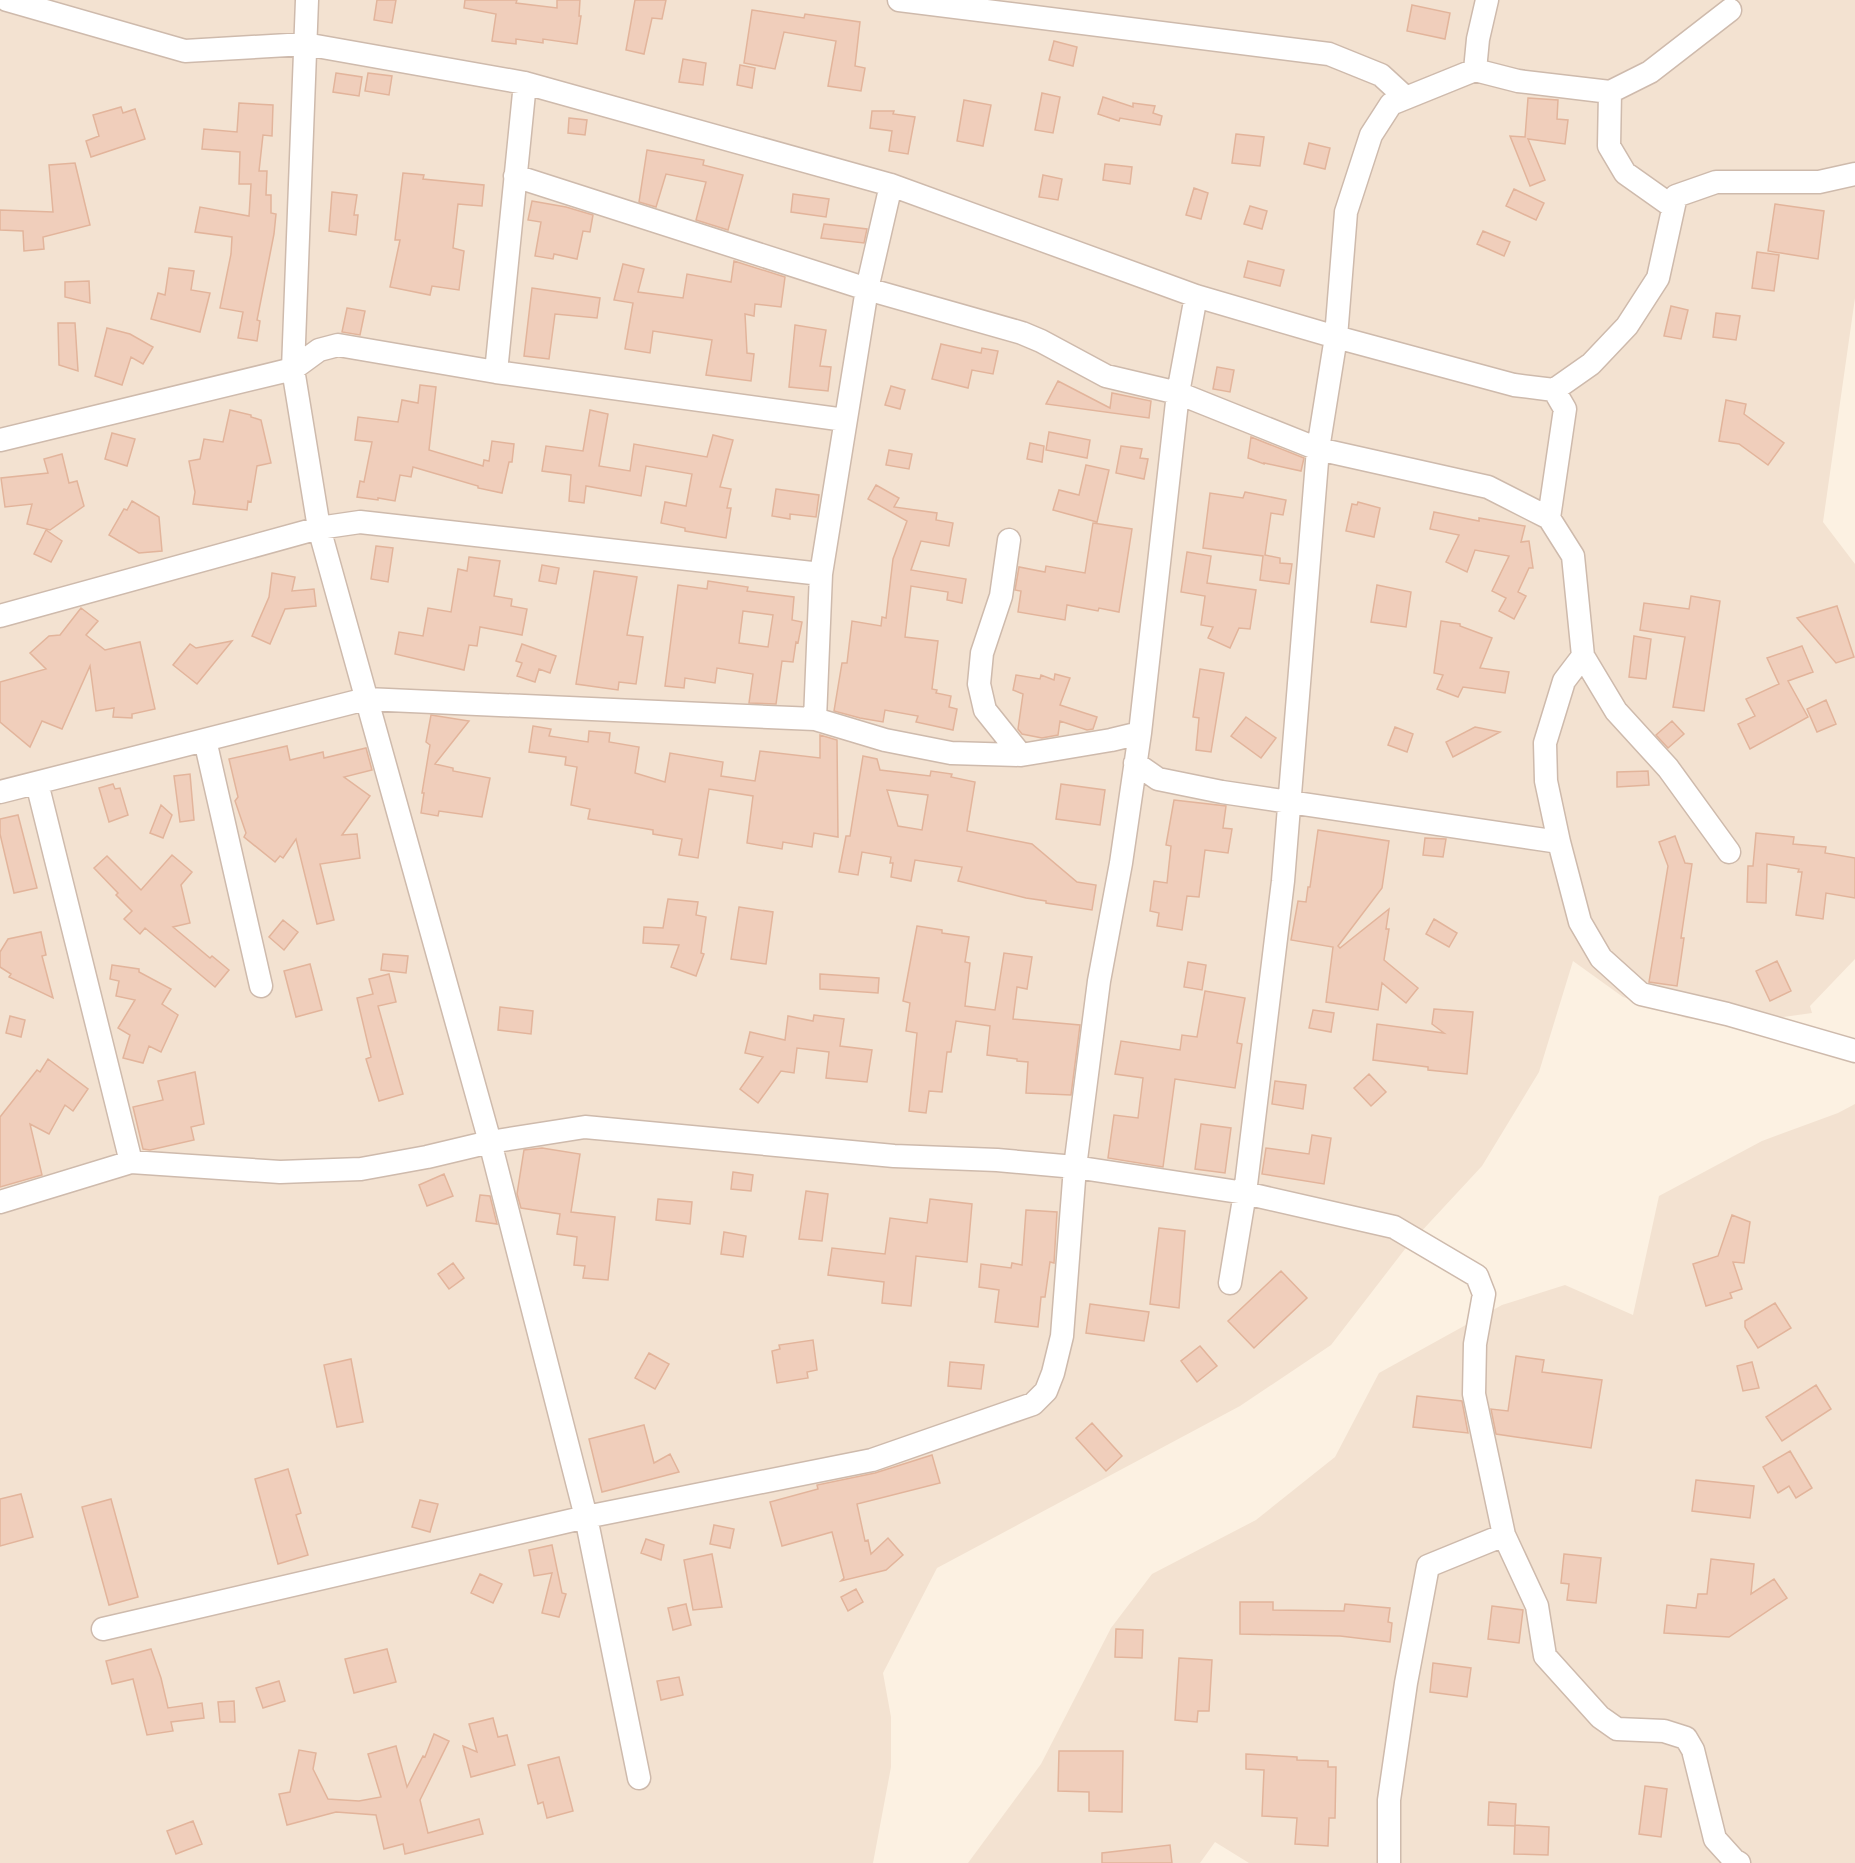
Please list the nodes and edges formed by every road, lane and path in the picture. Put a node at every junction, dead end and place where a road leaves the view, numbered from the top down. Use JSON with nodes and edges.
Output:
{"nodes":[{"id":1,"x":7,"y":0,"type":"edge"},
{"id":2,"x":307,"y":0,"type":"edge"},
{"id":3,"x":899,"y":0,"type":"edge"},
{"id":4,"x":1487,"y":0,"type":"edge"},
{"id":5,"x":1730,"y":10,"type":"dead end"},
{"id":6,"x":305,"y":44,"type":"junction"},
{"id":7,"x":1475,"y":70,"type":"junction"},
{"id":8,"x":525,"y":82,"type":"junction"},
{"id":9,"x":1610,"y":92,"type":"junction"},
{"id":10,"x":1405,"y":97,"type":"junction"},
{"id":11,"x":1855,"y":174,"type":"edge"},
{"id":12,"x":515,"y":176,"type":"junction"},
{"id":13,"x":891,"y":185,"type":"junction"},
{"id":14,"x":1673,"y":207,"type":"junction"},
{"id":15,"x":867,"y":289,"type":"junction"},
{"id":16,"x":1196,"y":296,"type":"junction"},
{"id":17,"x":1336,"y":337,"type":"junction"},
{"id":18,"x":293,"y":369,"type":"junction"},
{"id":19,"x":496,"y":372,"type":"junction"},
{"id":20,"x":1554,"y":390,"type":"junction"},
{"id":21,"x":1178,"y":393,"type":"junction"},
{"id":22,"x":846,"y":420,"type":"junction"},
{"id":23,"x":0,"y":440,"type":"edge"},
{"id":24,"x":1318,"y":449,"type":"junction"},
{"id":25,"x":1549,"y":518,"type":"junction"},
{"id":26,"x":320,"y":528,"type":"junction"},
{"id":27,"x":1009,"y":540,"type":"dead end"},
{"id":28,"x":821,"y":574,"type":"junction"},
{"id":29,"x":0,"y":616,"type":"edge"},
{"id":30,"x":1583,"y":656,"type":"junction"},
{"id":31,"x":366,"y":699,"type":"junction"},
{"id":32,"x":815,"y":719,"type":"junction"},
{"id":33,"x":1140,"y":733,"type":"junction"},
{"id":34,"x":205,"y":740,"type":"junction"},
{"id":35,"x":1021,"y":754,"type":"junction"},
{"id":36,"x":1135,"y":763,"type":"junction"},
{"id":37,"x":37,"y":783,"type":"junction"},
{"id":38,"x":0,"y":792,"type":"edge"},
{"id":39,"x":1290,"y":801,"type":"junction"},
{"id":40,"x":1559,"y":842,"type":"junction"},
{"id":41,"x":1729,"y":852,"type":"dead end"},
{"id":42,"x":261,"y":986,"type":"dead end"},
{"id":43,"x":1855,"y":1051,"type":"edge"},
{"id":44,"x":490,"y":1142,"type":"junction"},
{"id":45,"x":131,"y":1162,"type":"junction"},
{"id":46,"x":1075,"y":1167,"type":"junction"},
{"id":47,"x":1245,"y":1193,"type":"junction"},
{"id":48,"x":0,"y":1202,"type":"edge"},
{"id":49,"x":1230,"y":1283,"type":"dead end"},
{"id":50,"x":586,"y":1517,"type":"junction"},
{"id":51,"x":1504,"y":1535,"type":"junction"},
{"id":52,"x":103,"y":1629,"type":"dead end"},
{"id":53,"x":639,"y":1778,"type":"dead end"},
{"id":54,"x":1389,"y":1863,"type":"edge"},
{"id":55,"x":1739,"y":1863,"type":"edge"}],
"edges":[{"from":1,"to":6,"type":"street"},
{"from":2,"to":6,"type":"street"},
{"from":3,"to":10,"type":"street"},
{"from":4,"to":7,"type":"street"},
{"from":5,"to":9,"type":"street"},
{"from":6,"to":8,"type":"street"},
{"from":6,"to":18,"type":"street"},
{"from":7,"to":9,"type":"street"},
{"from":7,"to":10,"type":"street"},
{"from":8,"to":12,"type":"street"},
{"from":8,"to":13,"type":"street"},
{"from":9,"to":14,"type":"street"},
{"from":10,"to":17,"type":"street"},
{"from":11,"to":14,"type":"street"},
{"from":12,"to":15,"type":"street"},
{"from":12,"to":19,"type":"street"},
{"from":13,"to":15,"type":"street"},
{"from":13,"to":16,"type":"street"},
{"from":14,"to":20,"type":"street"},
{"from":15,"to":21,"type":"street"},
{"from":15,"to":22,"type":"street"},
{"from":16,"to":17,"type":"street"},
{"from":16,"to":21,"type":"street"},
{"from":17,"to":20,"type":"street"},
{"from":17,"to":24,"type":"street"},
{"from":18,"to":19,"type":"street"},
{"from":18,"to":23,"type":"street"},
{"from":18,"to":26,"type":"street"},
{"from":19,"to":22,"type":"street"},
{"from":20,"to":25,"type":"street"},
{"from":21,"to":24,"type":"street"},
{"from":21,"to":33,"type":"street"},
{"from":22,"to":28,"type":"street"},
{"from":24,"to":25,"type":"street"},
{"from":24,"to":39,"type":"street"},
{"from":25,"to":30,"type":"street"},
{"from":26,"to":28,"type":"street"},
{"from":26,"to":29,"type":"street"},
{"from":26,"to":31,"type":"street"},
{"from":27,"to":35,"type":"street"},
{"from":28,"to":32,"type":"street"},
{"from":30,"to":40,"type":"street"},
{"from":30,"to":41,"type":"street"},
{"from":31,"to":32,"type":"street"},
{"from":31,"to":34,"type":"street"},
{"from":31,"to":44,"type":"street"},
{"from":32,"to":35,"type":"street"},
{"from":33,"to":35,"type":"street"},
{"from":33,"to":36,"type":"street"},
{"from":34,"to":37,"type":"street"},
{"from":34,"to":42,"type":"street"},
{"from":36,"to":39,"type":"street"},
{"from":36,"to":46,"type":"street"},
{"from":37,"to":38,"type":"street"},
{"from":37,"to":45,"type":"street"},
{"from":39,"to":40,"type":"street"},
{"from":39,"to":47,"type":"street"},
{"from":40,"to":43,"type":"street"},
{"from":44,"to":45,"type":"street"},
{"from":44,"to":46,"type":"street"},
{"from":44,"to":50,"type":"street"},
{"from":45,"to":48,"type":"street"},
{"from":46,"to":47,"type":"street"},
{"from":46,"to":50,"type":"street"},
{"from":47,"to":49,"type":"street"},
{"from":47,"to":51,"type":"street"},
{"from":50,"to":52,"type":"street"},
{"from":50,"to":53,"type":"street"},
{"from":51,"to":54,"type":"street"},
{"from":51,"to":55,"type":"street"}]}
